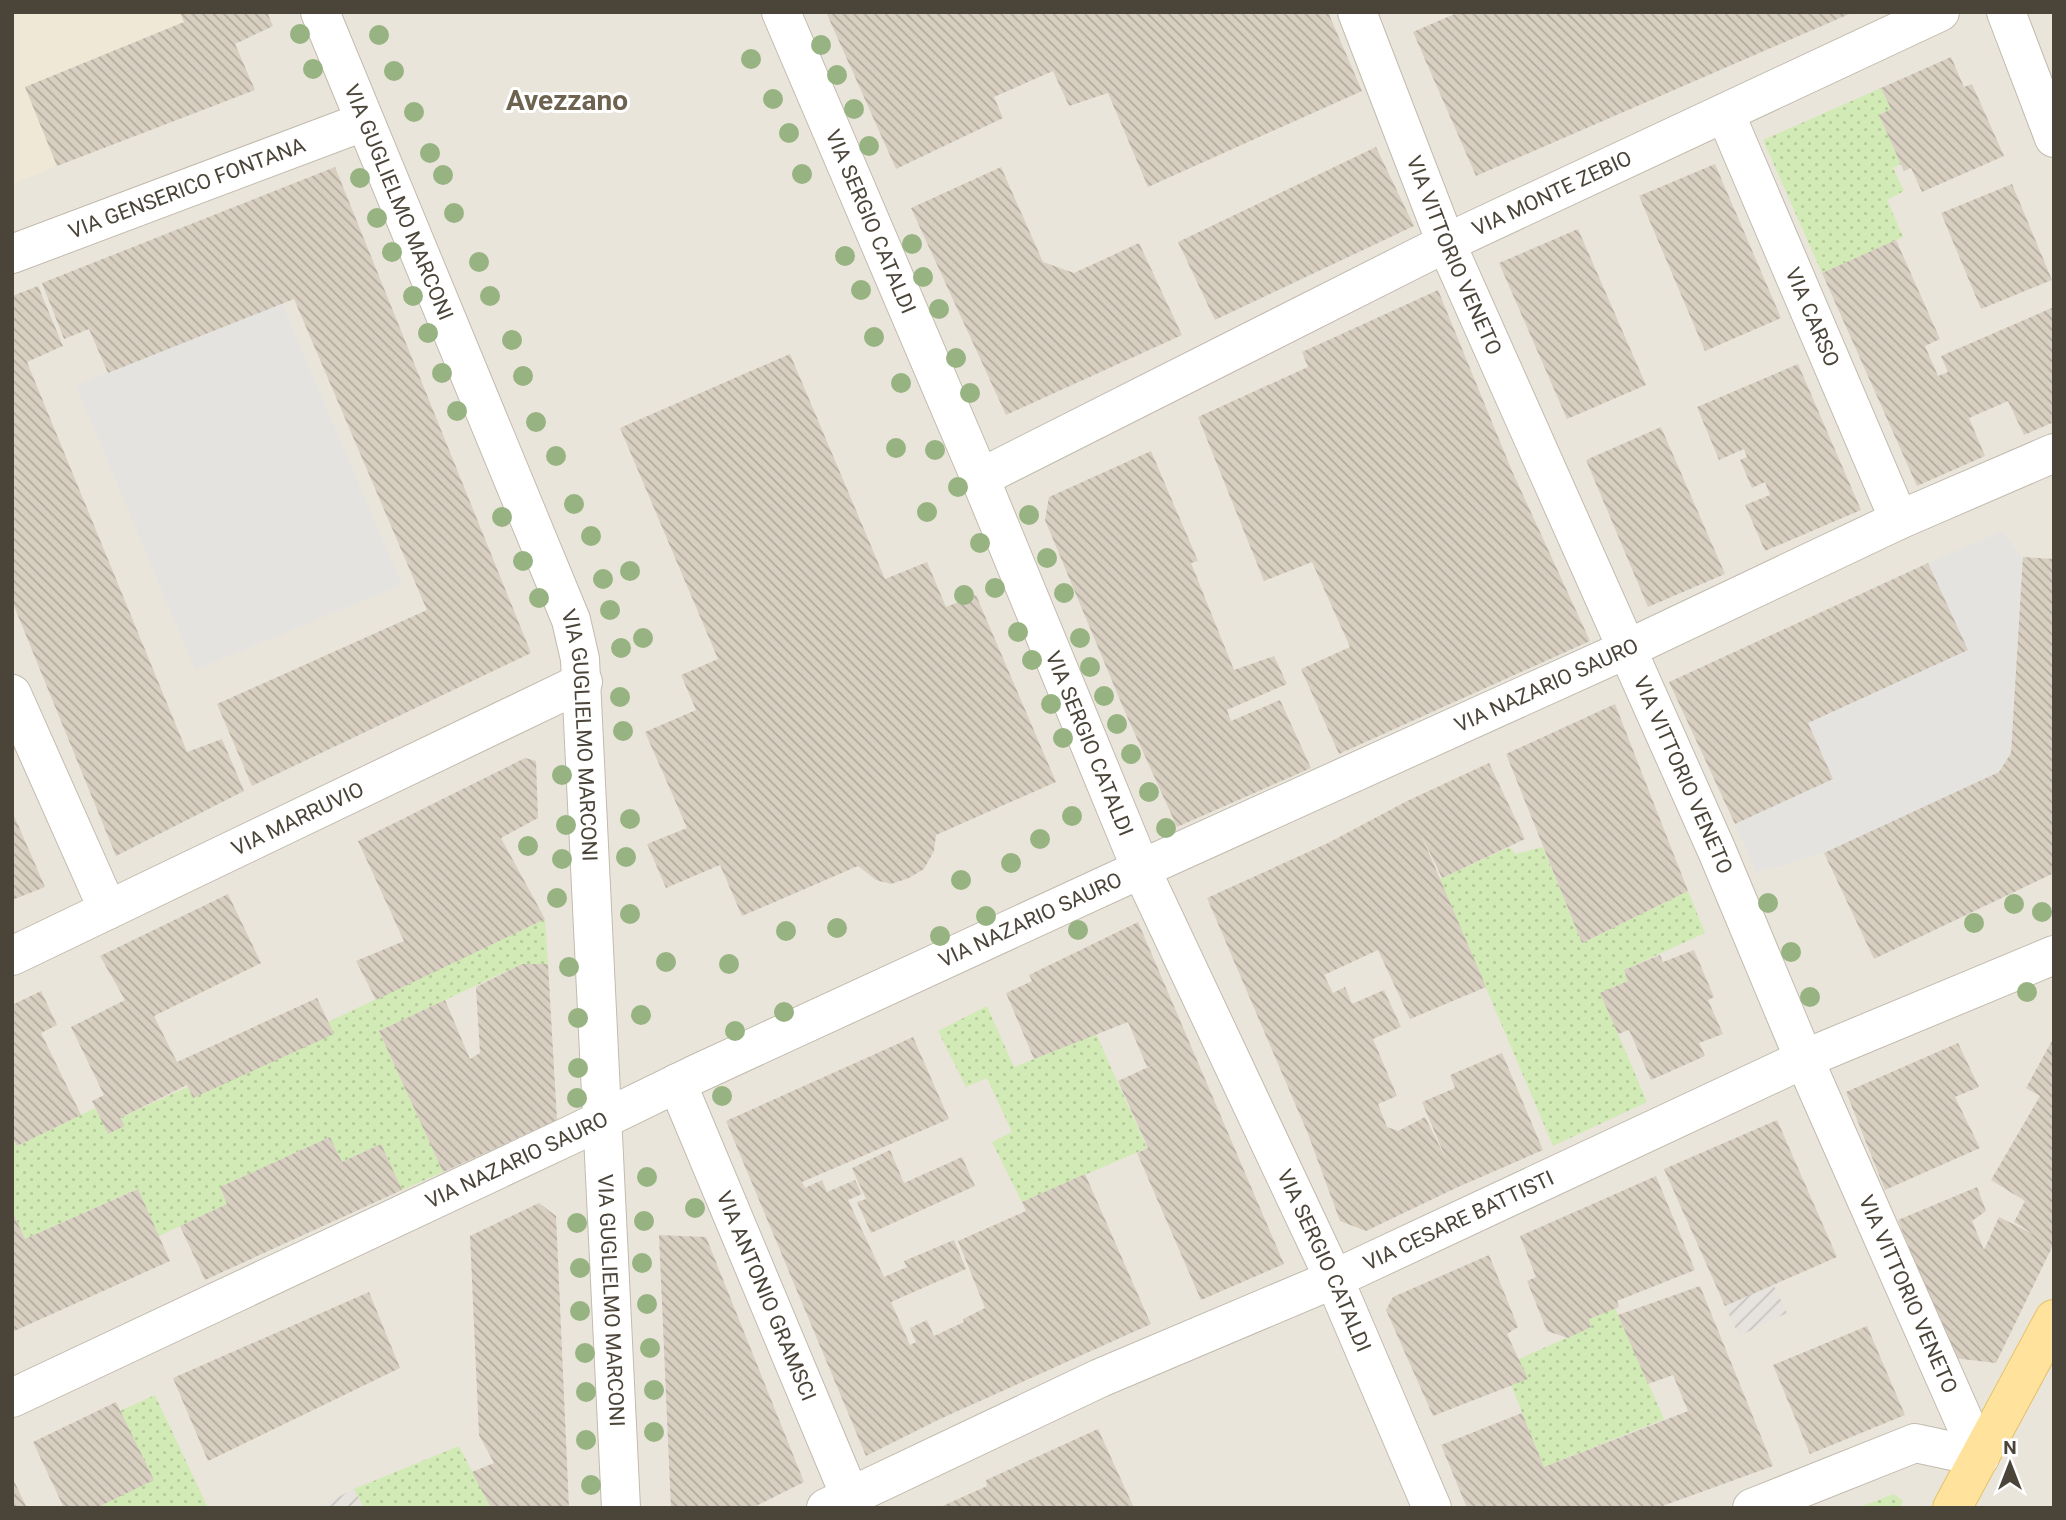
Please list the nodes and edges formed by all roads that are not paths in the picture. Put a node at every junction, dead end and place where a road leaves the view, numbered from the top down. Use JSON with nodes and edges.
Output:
{"nodes":[{"id":1,"x":320,"y":12,"type":"edge"},
{"id":2,"x":781,"y":12,"type":"edge"},
{"id":3,"x":1357,"y":12,"type":"edge"},
{"id":4,"x":1940,"y":12,"type":"edge"},
{"id":5,"x":2007,"y":12,"type":"edge"},
{"id":6,"x":1725,"y":113,"type":"junction"},
{"id":7,"x":363,"y":122,"type":"junction"},
{"id":8,"x":2054,"y":138,"type":"edge"},
{"id":9,"x":1446,"y":243,"type":"junction"},
{"id":10,"x":12,"y":254,"type":"edge"},
{"id":11,"x":2054,"y":453,"type":"edge"},
{"id":12,"x":980,"y":478,"type":"junction"},
{"id":13,"x":1899,"y":520,"type":"junction"},
{"id":14,"x":1627,"y":649,"type":"junction"},
{"id":15,"x":583,"y":682,"type":"junction"},
{"id":16,"x":12,"y":694,"type":"edge"},
{"id":17,"x":1141,"y":869,"type":"junction"},
{"id":18,"x":108,"y":910,"type":"junction"},
{"id":19,"x":2054,"y":955,"type":"edge"},
{"id":20,"x":12,"y":956,"type":"edge"},
{"id":21,"x":1804,"y":1059,"type":"junction"},
{"id":22,"x":677,"y":1083,"type":"junction"},
{"id":23,"x":602,"y":1120,"type":"junction"},
{"id":24,"x":1334,"y":1279,"type":"junction"},
{"id":25,"x":2054,"y":1319,"type":"edge"},
{"id":26,"x":12,"y":1398,"type":"edge"},
{"id":27,"x":1980,"y":1457,"type":"junction"},
{"id":28,"x":844,"y":1504,"type":"edge"},
{"id":29,"x":621,"y":1508,"type":"edge"},
{"id":30,"x":1432,"y":1508,"type":"edge"},
{"id":31,"x":1752,"y":1508,"type":"edge"},
{"id":32,"x":1952,"y":1508,"type":"edge"}],
"edges":[{"from":1,"to":7,"type":"street","name":"VIA GUGLIELMO MARCONI"},
{"from":2,"to":12,"type":"street","name":"VIA SERGIO CATALDI"},
{"from":3,"to":9,"type":"street","name":"VIA VITTORIO VENETO"},
{"from":4,"to":6,"type":"street","name":"VIA MONTE ZEBIO"},
{"from":5,"to":8,"type":"street"},
{"from":6,"to":9,"type":"street","name":"VIA MONTE ZEBIO"},
{"from":6,"to":13,"type":"street","name":"VIA CARSO"},
{"from":7,"to":10,"type":"street","name":"VIA GENSERICO FONTANA"},
{"from":7,"to":15,"type":"street","name":"VIA GUGLIELMO MARCONI"},
{"from":9,"to":12,"type":"street","name":"VIA MONTE ZEBIO"},
{"from":9,"to":14,"type":"street","name":"VIA VITTORIO VENETO"},
{"from":11,"to":13,"type":"street","name":"VIA NAZARIO SAURO"},
{"from":12,"to":17,"type":"street","name":"VIA SERGIO CATALDI"},
{"from":13,"to":14,"type":"street","name":"VIA NAZARIO SAURO"},
{"from":14,"to":17,"type":"street","name":"VIA NAZARIO SAURO"},
{"from":14,"to":21,"type":"street","name":"VIA VITTORIO VENETO"},
{"from":15,"to":18,"type":"street","name":"VIA MARRUVIO"},
{"from":15,"to":23,"type":"street","name":"VIA GUGLIELMO MARCONI"},
{"from":16,"to":18,"type":"street"},
{"from":17,"to":22,"type":"street","name":"VIA NAZARIO SAURO"},
{"from":17,"to":24,"type":"street","name":"VIA SERGIO CATALDI"},
{"from":18,"to":20,"type":"street","name":"VIA MARRUVIO"},
{"from":19,"to":21,"type":"street","name":"VIA CESARE BATTISTI"},
{"from":21,"to":24,"type":"street","name":"VIA CESARE BATTISTI"},
{"from":21,"to":27,"type":"street","name":"VIA VITTORIO VENETO"},
{"from":22,"to":23,"type":"street","name":"VIA NAZARIO SAURO"},
{"from":22,"to":28,"type":"street","name":"VIA ANTONIO GRAMSCI"},
{"from":23,"to":26,"type":"street","name":"VIA NAZARIO SAURO"},
{"from":23,"to":29,"type":"street","name":"VIA GUGLIELMO MARCONI"},
{"from":24,"to":28,"type":"street","name":"VIA CESARE BATTISTI"},
{"from":24,"to":30,"type":"street","name":"VIA SERGIO CATALDI"},
{"from":25,"to":27,"type":"main road"},
{"from":27,"to":31,"type":"street"},
{"from":27,"to":32,"type":"main road"}]}
